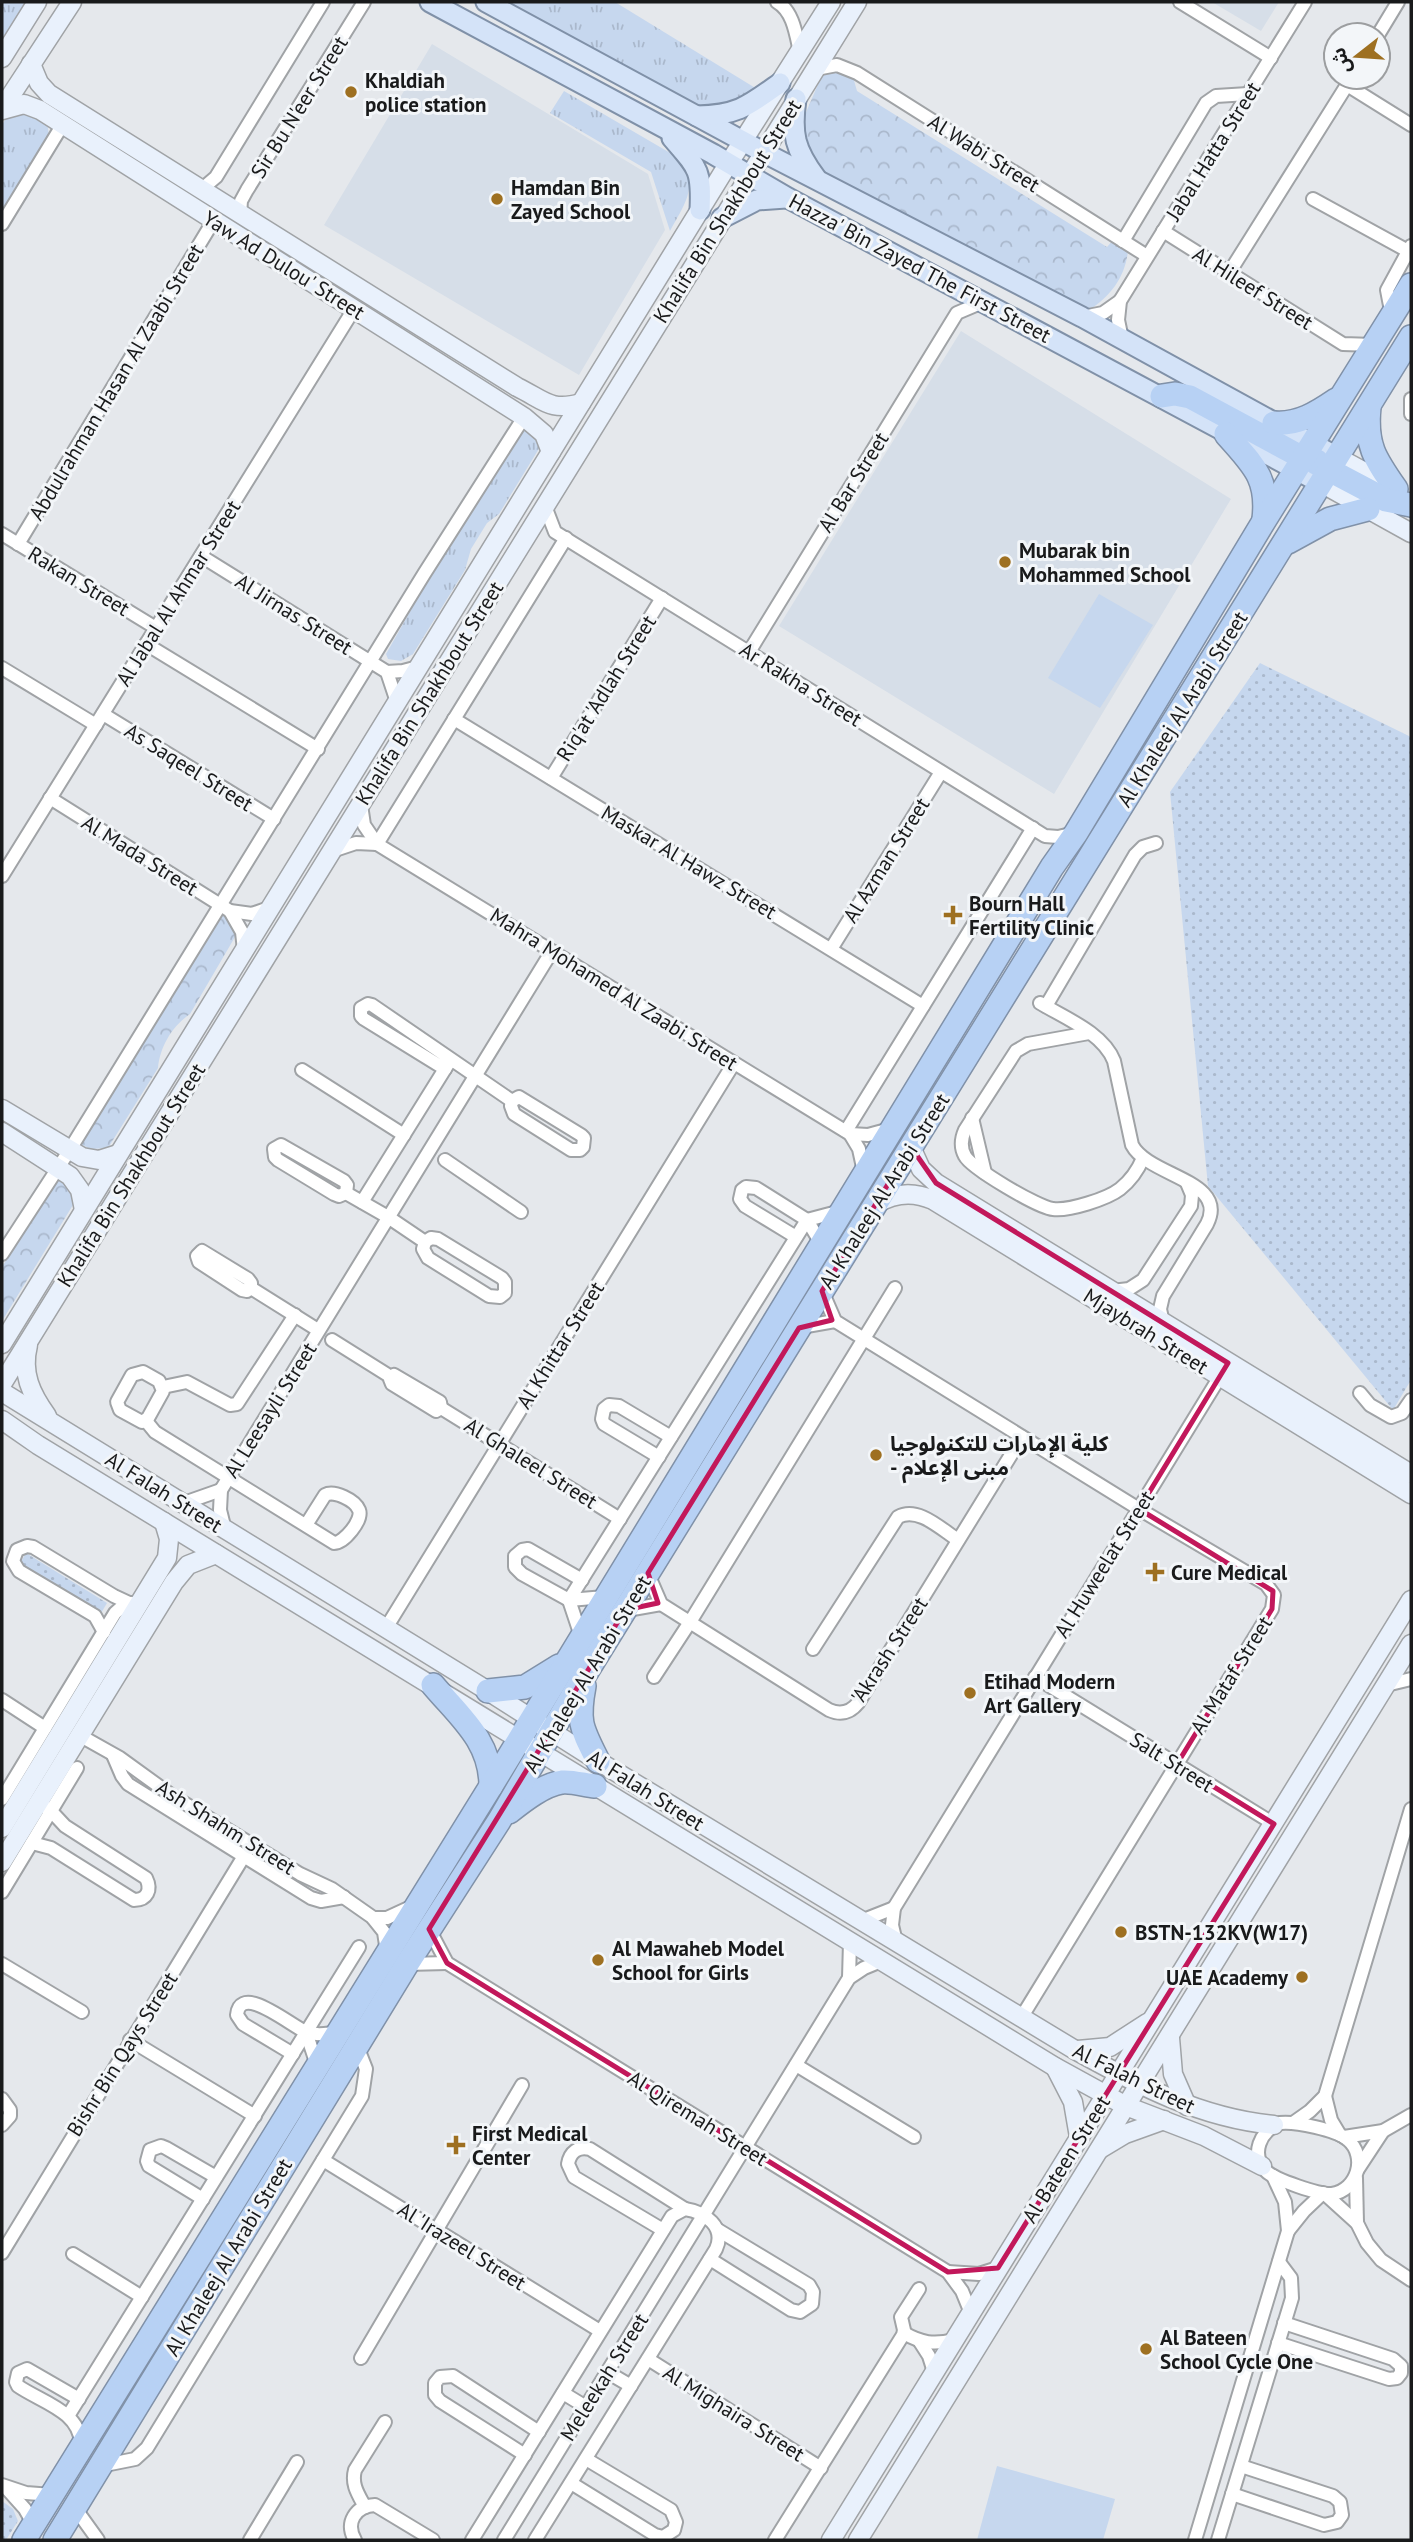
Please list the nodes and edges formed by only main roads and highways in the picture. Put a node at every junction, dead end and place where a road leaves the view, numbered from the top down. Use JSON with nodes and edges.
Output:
{"nodes":[{"id":1,"x":37,"y":2,"type":"edge"},
{"id":2,"x":72,"y":2,"type":"edge"},
{"id":3,"x":430,"y":2,"type":"edge"},
{"id":4,"x":486,"y":2,"type":"edge"},
{"id":5,"x":831,"y":2,"type":"edge"},
{"id":6,"x":857,"y":2,"type":"edge"},
{"id":7,"x":2,"y":58,"type":"edge"},
{"id":8,"x":31,"y":64,"type":"junction"},
{"id":9,"x":780,"y":83,"type":"junction"},
{"id":10,"x":796,"y":99,"type":"junction"},
{"id":11,"x":2,"y":109,"type":"edge"},
{"id":12,"x":697,"y":116,"type":"junction"},
{"id":13,"x":667,"y":132,"type":"junction"},
{"id":14,"x":743,"y":141,"type":"junction"},
{"id":15,"x":763,"y":152,"type":"junction"},
{"id":16,"x":729,"y":163,"type":"junction"},
{"id":17,"x":749,"y":175,"type":"junction"},
{"id":18,"x":819,"y":181,"type":"junction"},
{"id":19,"x":788,"y":198,"type":"junction"},
{"id":20,"x":700,"y":210,"type":"junction"},
{"id":21,"x":722,"y":218,"type":"junction"},
{"id":22,"x":1411,"y":285,"type":"edge"},
{"id":23,"x":1384,"y":330,"type":"junction"},
{"id":24,"x":1410,"y":340,"type":"edge"},
{"id":25,"x":466,"y":380,"type":"junction"},
{"id":26,"x":526,"y":391,"type":"junction"},
{"id":27,"x":1162,"y":396,"type":"junction"},
{"id":28,"x":1341,"y":396,"type":"junction"},
{"id":29,"x":581,"y":403,"type":"junction"},
{"id":30,"x":1370,"y":404,"type":"junction"},
{"id":31,"x":1275,"y":423,"type":"junction"},
{"id":32,"x":1226,"y":434,"type":"junction"},
{"id":33,"x":551,"y":452,"type":"junction"},
{"id":34,"x":1316,"y":463,"type":"junction"},
{"id":35,"x":1406,"y":497,"type":"edge"},
{"id":36,"x":1368,"y":509,"type":"junction"},
{"id":37,"x":1264,"y":521,"type":"junction"},
{"id":38,"x":1411,"y":533,"type":"edge"},
{"id":39,"x":1286,"y":543,"type":"junction"},
{"id":40,"x":1224,"y":641,"type":"junction"},
{"id":41,"x":2,"y":1109,"type":"edge"},
{"id":42,"x":2,"y":1132,"type":"edge"},
{"id":43,"x":10,"y":1146,"type":"edge"},
{"id":44,"x":911,"y":1147,"type":"junction"},
{"id":45,"x":118,"y":1154,"type":"junction"},
{"id":46,"x":876,"y":1204,"type":"junction"},
{"id":47,"x":84,"y":1210,"type":"junction"},
{"id":48,"x":6,"y":1332,"type":"edge"},
{"id":49,"x":29,"y":1340,"type":"junction"},
{"id":50,"x":2,"y":1344,"type":"edge"},
{"id":51,"x":1224,"y":1370,"type":"junction"},
{"id":52,"x":2,"y":1384,"type":"edge"},
{"id":53,"x":2,"y":1392,"type":"edge"},
{"id":54,"x":2,"y":1420,"type":"edge"},
{"id":55,"x":51,"y":1422,"type":"junction"},
{"id":56,"x":2,"y":1438,"type":"edge"},
{"id":57,"x":38,"y":1445,"type":"junction"},
{"id":58,"x":1411,"y":1474,"type":"edge"},
{"id":59,"x":1411,"y":1494,"type":"edge"},
{"id":60,"x":164,"y":1522,"type":"junction"},
{"id":61,"x":216,"y":1554,"type":"junction"},
{"id":62,"x":1411,"y":1600,"type":"edge"},
{"id":63,"x":1411,"y":1648,"type":"edge"},
{"id":64,"x":577,"y":1667,"type":"junction"},
{"id":65,"x":433,"y":1685,"type":"junction"},
{"id":66,"x":488,"y":1691,"type":"junction"},
{"id":67,"x":533,"y":1718,"type":"junction"},
{"id":68,"x":552,"y":1731,"type":"junction"},
{"id":69,"x":520,"y":1740,"type":"junction"},
{"id":70,"x":540,"y":1752,"type":"junction"},
{"id":71,"x":598,"y":1761,"type":"junction"},
{"id":72,"x":491,"y":1786,"type":"junction"},
{"id":73,"x":595,"y":1786,"type":"junction"},
{"id":74,"x":9,"y":1816,"type":"edge"},
{"id":75,"x":499,"y":1821,"type":"junction"},
{"id":76,"x":2,"y":1862,"type":"edge"},
{"id":77,"x":397,"y":1958,"type":"junction"},
{"id":78,"x":1156,"y":2017,"type":"junction"},
{"id":79,"x":1170,"y":2038,"type":"junction"},
{"id":80,"x":1075,"y":2050,"type":"junction"},
{"id":81,"x":1055,"y":2067,"type":"junction"},
{"id":82,"x":327,"y":2074,"type":"junction"},
{"id":83,"x":1119,"y":2074,"type":"junction"},
{"id":84,"x":1139,"y":2085,"type":"junction"},
{"id":85,"x":1106,"y":2095,"type":"junction"},
{"id":86,"x":1126,"y":2106,"type":"junction"},
{"id":87,"x":1187,"y":2106,"type":"junction"},
{"id":88,"x":1164,"y":2120,"type":"junction"},
{"id":89,"x":1273,"y":2125,"type":"road end"},
{"id":90,"x":1079,"y":2137,"type":"junction"},
{"id":91,"x":1096,"y":2152,"type":"junction"},
{"id":92,"x":1268,"y":2171,"type":"road end"},
{"id":93,"x":29,"y":2533,"type":"edge"},
{"id":94,"x":55,"y":2540,"type":"edge"},
{"id":95,"x":831,"y":2540,"type":"edge"},
{"id":96,"x":858,"y":2540,"type":"edge"}],
"edges":[{"from":1,"to":7,"type":"main road"},
{"from":2,"to":8,"type":"main road"},
{"from":3,"to":13,"type":"main road","name":"Hazza' Bin Zayed The First Street"},
{"from":4,"to":12,"type":"main road","name":"Hazza' Bin Zayed The First Street"},
{"from":5,"to":9,"type":"main road","name":"Khalifa Bin Shakhbout Street"},
{"from":6,"to":10,"type":"main road","name":"Khalifa Bin Shakhbout Street"},
{"from":8,"to":11,"type":"main road"},
{"from":8,"to":26,"type":"main road","name":"Yaw Ad Dulou' Street"},
{"from":9,"to":12,"type":"main road"},
{"from":9,"to":14,"type":"main road","name":"Khalifa Bin Shakhbout Street"},
{"from":10,"to":15,"type":"main road","name":"Khalifa Bin Shakhbout Street"},
{"from":10,"to":18,"type":"main road"},
{"from":11,"to":25,"type":"main road","name":"Yaw Ad Dulou' Street"},
{"from":12,"to":14,"type":"main road","name":"Hazza' Bin Zayed The First Street"},
{"from":13,"to":16,"type":"main road","name":"Hazza' Bin Zayed The First Street"},
{"from":13,"to":20,"type":"main road"},
{"from":14,"to":15,"type":"main road","name":"Hazza' Bin Zayed The First Street"},
{"from":14,"to":16,"type":"main road","name":"Khalifa Bin Shakhbout Street"},
{"from":15,"to":17,"type":"main road","name":"Khalifa Bin Shakhbout Street"},
{"from":15,"to":18,"type":"main road","name":"Hazza' Bin Zayed The First Street"},
{"from":16,"to":17,"type":"main road","name":"Hazza' Bin Zayed The First Street"},
{"from":16,"to":20,"type":"main road","name":"Khalifa Bin Shakhbout Street"},
{"from":17,"to":19,"type":"main road","name":"Hazza' Bin Zayed The First Street"},
{"from":17,"to":21,"type":"main road","name":"Khalifa Bin Shakhbout Street"},
{"from":18,"to":31,"type":"main road","name":"Hazza' Bin Zayed The First Street"},
{"from":19,"to":21,"type":"main road"},
{"from":19,"to":27,"type":"main road","name":"Hazza' Bin Zayed The First Street"},
{"from":20,"to":29,"type":"main road","name":"Khalifa Bin Shakhbout Street"},
{"from":21,"to":49,"type":"main road","name":"Khalifa Bin Shakhbout Street"},
{"from":22,"to":23,"type":"highway","name":"Al Khaleej Al Arabi Street"},
{"from":23,"to":28,"type":"highway","name":"Al Khaleej Al Arabi Street"},
{"from":23,"to":34,"type":"highway"},
{"from":24,"to":30,"type":"highway","name":"Al Khaleej Al Arabi Street"},
{"from":25,"to":26,"type":"main road"},
{"from":25,"to":33,"type":"main road","name":"Yaw Ad Dulou' Street"},
{"from":26,"to":29,"type":"main road","name":"Yaw Ad Dulou' Street"},
{"from":27,"to":32,"type":"main road","name":"Hazza' Bin Zayed The First Street"},
{"from":27,"to":34,"type":"highway"},
{"from":28,"to":31,"type":"highway"},
{"from":28,"to":34,"type":"highway","name":"Al Khaleej Al Arabi Street"},
{"from":29,"to":33,"type":"main road","name":"Khalifa Bin Shakhbout Street"},
{"from":30,"to":34,"type":"highway","name":"Al Khaleej Al Arabi Street"},
{"from":30,"to":35,"type":"highway"},
{"from":31,"to":34,"type":"main road","name":"Hazza' Bin Zayed The First Street"},
{"from":32,"to":34,"type":"main road","name":"Hazza' Bin Zayed The First Street"},
{"from":32,"to":37,"type":"highway"},
{"from":33,"to":45,"type":"main road","name":"Khalifa Bin Shakhbout Street"},
{"from":34,"to":35,"type":"highway"},
{"from":34,"to":36,"type":"main road","name":"Hazza' Bin Zayed The First Street"},
{"from":34,"to":37,"type":"highway","name":"Al Khaleej Al Arabi Street"},
{"from":34,"to":39,"type":"highway","name":"Al Khaleej Al Arabi Street"},
{"from":34,"to":40,"type":"highway"},
{"from":36,"to":38,"type":"main road","name":"Hazza' Bin Zayed The First Street"},
{"from":36,"to":39,"type":"highway"},
{"from":37,"to":64,"type":"highway","name":"Al Khaleej Al Arabi Street"},
{"from":39,"to":40,"type":"highway","name":"Al Khaleej Al Arabi Street"},
{"from":40,"to":44,"type":"highway","name":"Al Khaleej Al Arabi Street"},
{"from":41,"to":45,"type":"main road"},
{"from":42,"to":43,"type":"main road"},
{"from":43,"to":47,"type":"main road"},
{"from":44,"to":46,"type":"highway","name":"Al Khaleej Al Arabi Street"},
{"from":44,"to":51,"type":"main road","name":"Mjaybrah Street"},
{"from":45,"to":47,"type":"main road","name":"Khalifa Bin Shakhbout Street"},
{"from":46,"to":51,"type":"main road","name":"Mjaybrah Street"},
{"from":46,"to":64,"type":"highway","name":"Al Khaleej Al Arabi Street"},
{"from":47,"to":48,"type":"main road","name":"Khalifa Bin Shakhbout Street"},
{"from":48,"to":50,"type":"main road","name":"Khalifa Bin Shakhbout Street"},
{"from":49,"to":52,"type":"main road","name":"Khalifa Bin Shakhbout Street"},
{"from":49,"to":55,"type":"main road"},
{"from":51,"to":58,"type":"main road","name":"Mjaybrah Street"},
{"from":51,"to":59,"type":"main road","name":"Mjaybrah Street"},
{"from":53,"to":55,"type":"main road","name":"Al Falah Street"},
{"from":54,"to":57,"type":"main road","name":"Al Falah Street"},
{"from":55,"to":66,"type":"main road","name":"Al Falah Street"},
{"from":56,"to":57,"type":"main road"},
{"from":57,"to":60,"type":"main road","name":"Al Falah Street"},
{"from":60,"to":61,"type":"main road","name":"Al Falah Street"},
{"from":60,"to":74,"type":"main road"},
{"from":61,"to":65,"type":"main road","name":"Al Falah Street"},
{"from":61,"to":74,"type":"main road"},
{"from":62,"to":78,"type":"main road","name":"Al Bateen Street"},
{"from":63,"to":79,"type":"main road","name":"Al Bateen Street"},
{"from":64,"to":66,"type":"highway"},
{"from":64,"to":67,"type":"highway","name":"Al Khaleej Al Arabi Street"},
{"from":64,"to":68,"type":"highway","name":"Al Khaleej Al Arabi Street"},
{"from":64,"to":71,"type":"highway"},
{"from":65,"to":69,"type":"main road","name":"Al Falah Street"},
{"from":65,"to":72,"type":"highway"},
{"from":66,"to":67,"type":"main road","name":"Al Falah Street"},
{"from":67,"to":68,"type":"main road","name":"Al Falah Street"},
{"from":67,"to":69,"type":"highway","name":"Al Khaleej Al Arabi Street"},
{"from":68,"to":70,"type":"highway","name":"Al Khaleej Al Arabi Street"},
{"from":68,"to":71,"type":"main road","name":"Al Falah Street"},
{"from":69,"to":70,"type":"main road","name":"Al Falah Street"},
{"from":69,"to":72,"type":"highway","name":"Al Khaleej Al Arabi Street"},
{"from":70,"to":73,"type":"main road","name":"Al Falah Street"},
{"from":70,"to":75,"type":"highway","name":"Al Khaleej Al Arabi Street"},
{"from":71,"to":80,"type":"main road","name":"Al Falah Street"},
{"from":72,"to":77,"type":"highway","name":"Al Khaleej Al Arabi Street"},
{"from":73,"to":75,"type":"highway"},
{"from":73,"to":81,"type":"main road","name":"Al Falah Street"},
{"from":74,"to":76,"type":"main road"},
{"from":75,"to":77,"type":"highway","name":"Al Khaleej Al Arabi Street"},
{"from":77,"to":82,"type":"highway","name":"Al Khaleej Al Arabi Street"},
{"from":78,"to":80,"type":"main road"},
{"from":78,"to":83,"type":"main road","name":"Al Bateen Street"},
{"from":79,"to":84,"type":"main road","name":"Al Bateen Street"},
{"from":79,"to":87,"type":"main road"},
{"from":80,"to":83,"type":"main road","name":"Al Falah Street"},
{"from":81,"to":85,"type":"main road","name":"Al Falah Street"},
{"from":81,"to":90,"type":"main road"},
{"from":82,"to":93,"type":"highway","name":"Al Khaleej Al Arabi Street"},
{"from":82,"to":94,"type":"highway","name":"Al Khaleej Al Arabi Street"},
{"from":83,"to":84,"type":"main road","name":"Al Falah Street"},
{"from":83,"to":85,"type":"main road","name":"Al Bateen Street"},
{"from":84,"to":86,"type":"main road","name":"Al Bateen Street"},
{"from":84,"to":87,"type":"main road","name":"Al Falah Street"},
{"from":85,"to":86,"type":"main road","name":"Al Falah Street"},
{"from":85,"to":90,"type":"main road","name":"Al Bateen Street"},
{"from":86,"to":88,"type":"main road","name":"Al Falah Street"},
{"from":86,"to":91,"type":"main road","name":"Al Bateen Street"},
{"from":87,"to":89,"type":"main road","name":"Al Falah Street"},
{"from":88,"to":91,"type":"main road"},
{"from":88,"to":92,"type":"main road","name":"Al Falah Street"},
{"from":90,"to":95,"type":"main road","name":"Al Bateen Street"},
{"from":91,"to":96,"type":"main road","name":"Al Bateen Street"}]}
